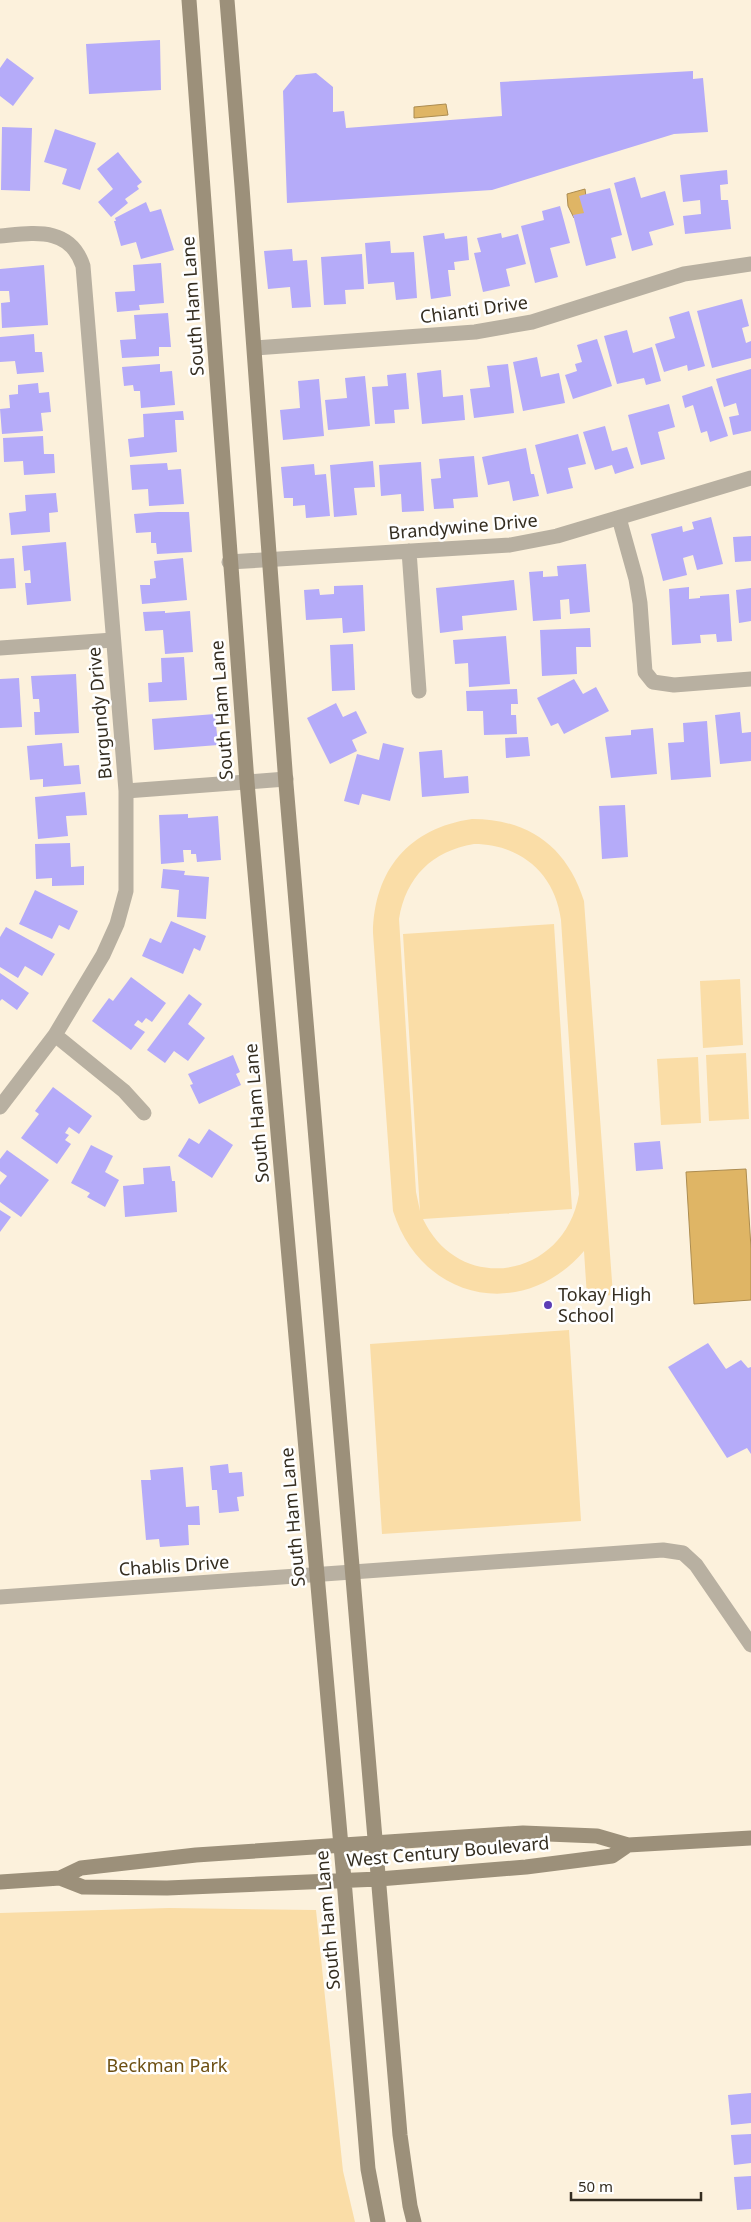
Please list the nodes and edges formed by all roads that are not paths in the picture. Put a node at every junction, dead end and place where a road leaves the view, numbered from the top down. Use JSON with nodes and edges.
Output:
{"nodes":[{"id":1,"x":189,"y":0,"type":"edge"},
{"id":2,"x":227,"y":0,"type":"edge"},
{"id":3,"x":0,"y":236,"type":"edge"},
{"id":4,"x":751,"y":264,"type":"edge"},
{"id":5,"x":255,"y":348,"type":"junction"},
{"id":6,"x":751,"y":478,"type":"edge"},
{"id":7,"x":619,"y":518,"type":"junction"},
{"id":8,"x":409,"y":552,"type":"junction"},
{"id":9,"x":270,"y":560,"type":"junction"},
{"id":10,"x":230,"y":562,"type":"junction"},
{"id":11,"x":113,"y":640,"type":"junction"},
{"id":12,"x":0,"y":648,"type":"edge"},
{"id":13,"x":751,"y":679,"type":"edge"},
{"id":14,"x":419,"y":691,"type":"dead end"},
{"id":15,"x":286,"y":779,"type":"junction"},
{"id":16,"x":247,"y":782,"type":"junction"},
{"id":17,"x":126,"y":790,"type":"junction"},
{"id":18,"x":55,"y":1035,"type":"junction"},
{"id":19,"x":0,"y":1107,"type":"edge"},
{"id":20,"x":144,"y":1113,"type":"dead end"},
{"id":21,"x":351,"y":1573,"type":"junction"},
{"id":22,"x":317,"y":1576,"type":"junction"},
{"id":23,"x":0,"y":1597,"type":"edge"},
{"id":24,"x":751,"y":1644,"type":"edge"},
{"id":25,"x":751,"y":1838,"type":"edge"},
{"id":26,"x":375,"y":1844,"type":"junction"},
{"id":27,"x":628,"y":1845,"type":"junction"},
{"id":28,"x":341,"y":1846,"type":"junction"},
{"id":29,"x":60,"y":1878,"type":"junction"},
{"id":30,"x":379,"y":1879,"type":"junction"},
{"id":31,"x":344,"y":1880,"type":"junction"},
{"id":32,"x":0,"y":1882,"type":"edge"},
{"id":33,"x":378,"y":2222,"type":"edge"},
{"id":34,"x":414,"y":2222,"type":"edge"}],
"edges":[{"from":1,"to":10,"type":"main road","name":"South Ham Lane"},
{"from":2,"to":5,"type":"main road"},
{"from":3,"to":11,"type":"street","name":"Burgundy Drive"},
{"from":4,"to":5,"type":"street","name":"Chianti Drive"},
{"from":5,"to":9,"type":"main road"},
{"from":6,"to":7,"type":"street","name":"Brandywine Drive"},
{"from":7,"to":8,"type":"street","name":"Brandywine Drive"},
{"from":7,"to":13,"type":"street"},
{"from":8,"to":9,"type":"street","name":"Brandywine Drive"},
{"from":8,"to":14,"type":"street"},
{"from":9,"to":10,"type":"street","name":"Brandywine Drive"},
{"from":9,"to":15,"type":"main road"},
{"from":10,"to":16,"type":"main road","name":"South Ham Lane"},
{"from":11,"to":12,"type":"street"},
{"from":11,"to":17,"type":"street","name":"Burgundy Drive"},
{"from":15,"to":16,"type":"street"},
{"from":15,"to":21,"type":"main road"},
{"from":16,"to":17,"type":"street"},
{"from":16,"to":22,"type":"main road","name":"South Ham Lane"},
{"from":17,"to":18,"type":"street","name":"Burgundy Drive"},
{"from":18,"to":19,"type":"street","name":"Burgundy Drive"},
{"from":18,"to":20,"type":"street"},
{"from":21,"to":22,"type":"street","name":"Chablis Drive"},
{"from":21,"to":24,"type":"street"},
{"from":21,"to":26,"type":"main road"},
{"from":22,"to":23,"type":"street","name":"Chablis Drive"},
{"from":22,"to":28,"type":"main road","name":"South Ham Lane"},
{"from":25,"to":27,"type":"main road","name":"West Century Boulevard"},
{"from":26,"to":27,"type":"main road","name":"West Century Boulevard"},
{"from":26,"to":28,"type":"main road","name":"West Century Boulevard"},
{"from":26,"to":30,"type":"main road"},
{"from":27,"to":30,"type":"main road","name":"West Century Boulevard"},
{"from":28,"to":29,"type":"main road","name":"West Century Boulevard"},
{"from":28,"to":31,"type":"main road","name":"South Ham Lane"},
{"from":29,"to":31,"type":"main road","name":"West Century Boulevard"},
{"from":29,"to":32,"type":"main road","name":"West Century Boulevard"},
{"from":30,"to":31,"type":"main road","name":"West Century Boulevard"},
{"from":30,"to":34,"type":"main road"},
{"from":31,"to":33,"type":"main road","name":"South Ham Lane"}]}
